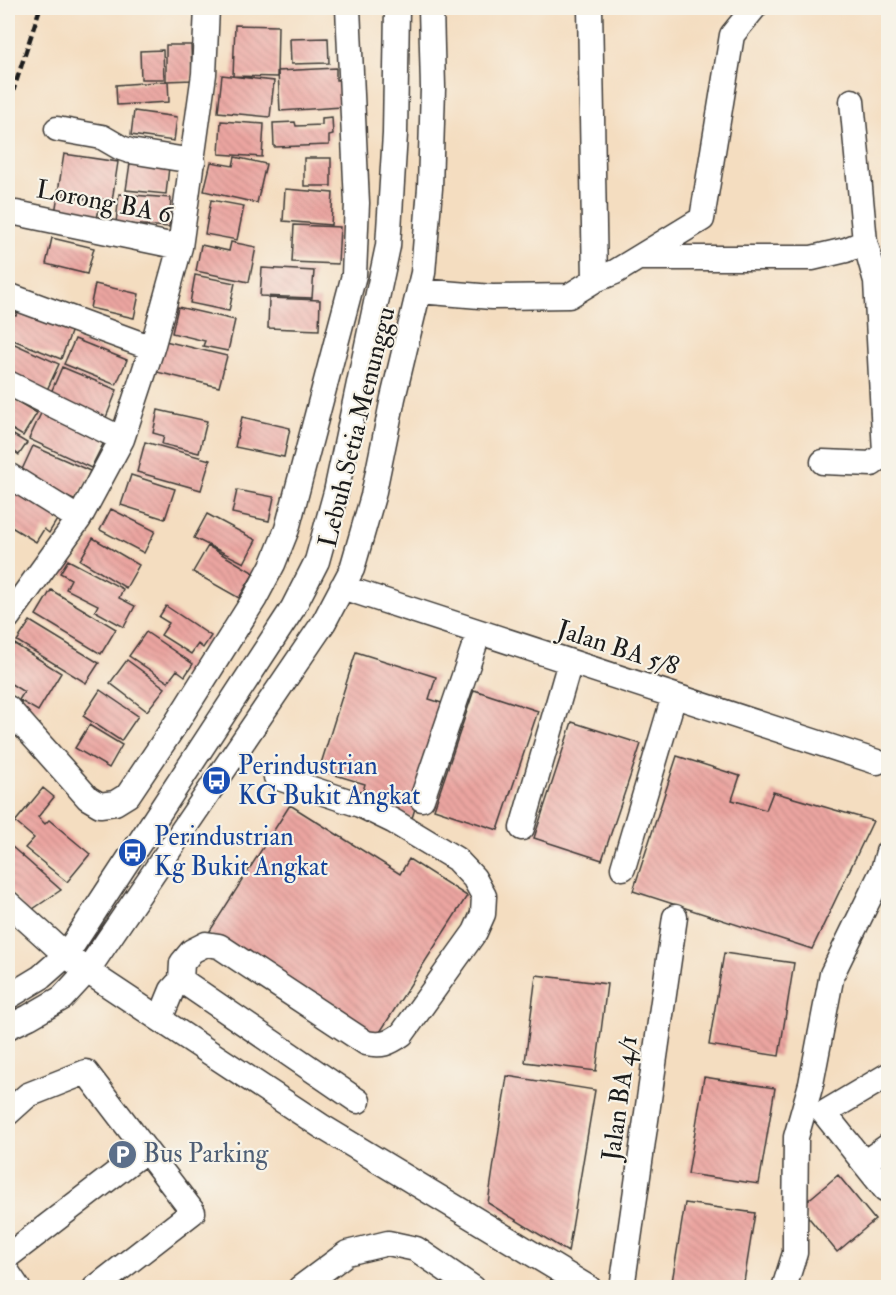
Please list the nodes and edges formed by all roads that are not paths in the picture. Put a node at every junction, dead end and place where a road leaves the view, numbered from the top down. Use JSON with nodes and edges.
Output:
{"nodes":[{"id":1,"x":207,"y":8,"type":"edge"},
{"id":2,"x":348,"y":8,"type":"edge"},
{"id":3,"x":397,"y":8,"type":"edge"},
{"id":4,"x":430,"y":8,"type":"edge"},
{"id":5,"x":590,"y":8,"type":"edge"},
{"id":6,"x":754,"y":8,"type":"edge"},
{"id":7,"x":852,"y":101,"type":"dead end"},
{"id":8,"x":57,"y":129,"type":"dead end"},
{"id":9,"x":193,"y":161,"type":"junction"},
{"id":10,"x":16,"y":213,"type":"dead end"},
{"id":11,"x":865,"y":242,"type":"junction"},
{"id":12,"x":180,"y":247,"type":"junction"},
{"id":13,"x":639,"y":258,"type":"junction"},
{"id":14,"x":595,"y":280,"type":"junction"},
{"id":15,"x":419,"y":291,"type":"junction"},
{"id":16,"x":10,"y":296,"type":"dead end"},
{"id":17,"x":152,"y":348,"type":"junction"},
{"id":18,"x":8,"y":383,"type":"edge"},
{"id":19,"x":122,"y":439,"type":"junction"},
{"id":20,"x":824,"y":462,"type":"dead end"},
{"id":21,"x":8,"y":475,"type":"edge"},
{"id":22,"x":79,"y":519,"type":"junction"},
{"id":23,"x":342,"y":587,"type":"junction"},
{"id":24,"x":8,"y":617,"type":"edge"},
{"id":25,"x":479,"y":632,"type":"junction"},
{"id":26,"x":570,"y":662,"type":"junction"},
{"id":27,"x":674,"y":696,"type":"junction"},
{"id":28,"x":8,"y":708,"type":"edge"},
{"id":29,"x":177,"y":722,"type":"junction"},
{"id":30,"x":205,"y":740,"type":"junction"},
{"id":31,"x":876,"y":762,"type":"dead end"},
{"id":32,"x":276,"y":777,"type":"dead end"},
{"id":33,"x":422,"y":799,"type":"dead end"},
{"id":34,"x":522,"y":828,"type":"dead end"},
{"id":35,"x":887,"y":867,"type":"edge"},
{"id":36,"x":623,"y":868,"type":"dead end"},
{"id":37,"x":8,"y":903,"type":"edge"},
{"id":38,"x":675,"y":917,"type":"dead end"},
{"id":39,"x":66,"y":955,"type":"junction"},
{"id":40,"x":87,"y":971,"type":"junction"},
{"id":41,"x":181,"y":980,"type":"junction"},
{"id":42,"x":8,"y":997,"type":"edge"},
{"id":43,"x":160,"y":1019,"type":"junction"},
{"id":44,"x":8,"y":1027,"type":"edge"},
{"id":45,"x":888,"y":1075,"type":"edge"},
{"id":46,"x":810,"y":1088,"type":"junction"},
{"id":47,"x":358,"y":1101,"type":"dead end"},
{"id":48,"x":8,"y":1113,"type":"edge"},
{"id":49,"x":824,"y":1113,"type":"junction"},
{"id":50,"x":888,"y":1146,"type":"edge"},
{"id":51,"x":146,"y":1150,"type":"junction"},
{"id":52,"x":864,"y":1163,"type":"junction"},
{"id":53,"x":888,"y":1186,"type":"edge"},
{"id":54,"x":8,"y":1256,"type":"edge"},
{"id":55,"x":8,"y":1273,"type":"edge"},
{"id":56,"x":462,"y":1285,"type":"edge"},
{"id":57,"x":18,"y":1287,"type":"edge"},
{"id":58,"x":95,"y":1287,"type":"edge"},
{"id":59,"x":300,"y":1287,"type":"edge"},
{"id":60,"x":589,"y":1287,"type":"edge"},
{"id":61,"x":622,"y":1287,"type":"edge"},
{"id":62,"x":784,"y":1287,"type":"edge"}],
"edges":[{"from":1,"to":9,"type":"street"},
{"from":2,"to":29,"type":"street"},
{"from":3,"to":30,"type":"street","name":"Lebuh Setia Menunggu"},
{"from":4,"to":15,"type":"street","name":"Lebuh Setia Menunggu"},
{"from":5,"to":14,"type":"street"},
{"from":6,"to":13,"type":"street"},
{"from":7,"to":11,"type":"street"},
{"from":8,"to":9,"type":"street"},
{"from":9,"to":12,"type":"street"},
{"from":10,"to":12,"type":"street","name":"Lorong BA 6"},
{"from":11,"to":13,"type":"street"},
{"from":11,"to":20,"type":"street"},
{"from":12,"to":17,"type":"street"},
{"from":13,"to":14,"type":"street"},
{"from":14,"to":15,"type":"street"},
{"from":15,"to":23,"type":"street","name":"Lebuh Setia Menunggu"},
{"from":16,"to":17,"type":"street"},
{"from":17,"to":19,"type":"street"},
{"from":18,"to":19,"type":"street"},
{"from":19,"to":22,"type":"street"},
{"from":21,"to":22,"type":"street"},
{"from":22,"to":24,"type":"street"},
{"from":23,"to":25,"type":"street","name":"Jalan BA 5/8"},
{"from":23,"to":40,"type":"street","name":"Lebuh Setia Menunggu"},
{"from":25,"to":26,"type":"street","name":"Jalan BA 5/8"},
{"from":25,"to":33,"type":"street"},
{"from":26,"to":27,"type":"street","name":"Jalan BA 5/8"},
{"from":26,"to":34,"type":"street"},
{"from":27,"to":31,"type":"street","name":"Jalan BA 5/8"},
{"from":27,"to":36,"type":"street"},
{"from":28,"to":29,"type":"street"},
{"from":29,"to":30,"type":"street"},
{"from":30,"to":39,"type":"street","name":"Lebuh Setia Menunggu"},
{"from":32,"to":41,"type":"street"},
{"from":35,"to":46,"type":"street"},
{"from":37,"to":39,"type":"street"},
{"from":38,"to":61,"type":"street","name":"Jalan BA 4/1"},
{"from":39,"to":40,"type":"street"},
{"from":39,"to":42,"type":"street","name":"Lebuh Setia Menunggu"},
{"from":40,"to":43,"type":"street"},
{"from":40,"to":44,"type":"street","name":"Lebuh Setia Menunggu"},
{"from":41,"to":43,"type":"street"},
{"from":41,"to":47,"type":"street"},
{"from":43,"to":60,"type":"street"},
{"from":45,"to":49,"type":"street"},
{"from":46,"to":49,"type":"street"},
{"from":46,"to":62,"type":"street"},
{"from":48,"to":51,"type":"street"},
{"from":49,"to":52,"type":"street"},
{"from":50,"to":52,"type":"street"},
{"from":51,"to":54,"type":"street"},
{"from":51,"to":58,"type":"street"},
{"from":52,"to":53,"type":"street"},
{"from":55,"to":57,"type":"street"},
{"from":56,"to":59,"type":"street"}]}
